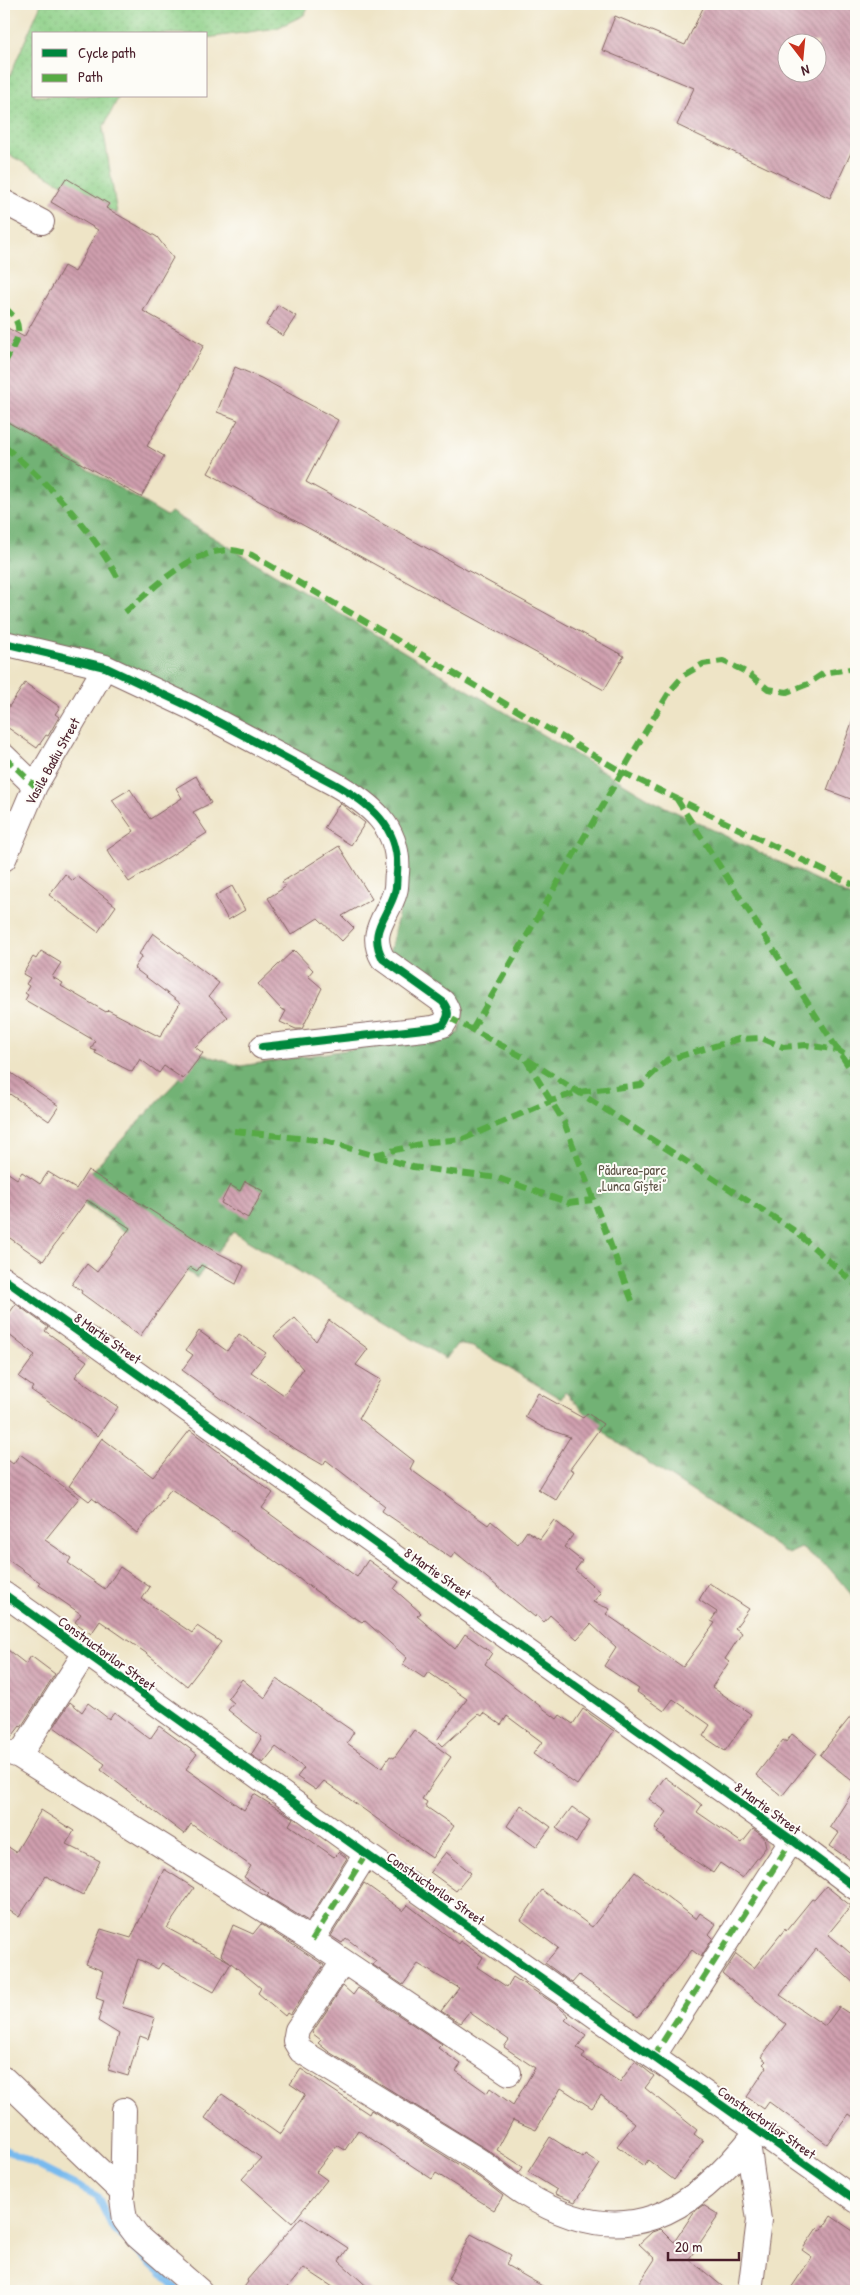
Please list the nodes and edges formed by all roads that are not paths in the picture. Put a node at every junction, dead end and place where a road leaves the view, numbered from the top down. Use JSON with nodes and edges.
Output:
{"nodes":[{"id":1,"x":4,"y":202,"type":"edge"},
{"id":2,"x":42,"y":222,"type":"dead end"},
{"id":3,"x":4,"y":643,"type":"edge"},
{"id":4,"x":105,"y":667,"type":"junction"},
{"id":5,"x":4,"y":756,"type":"edge"},
{"id":6,"x":35,"y":786,"type":"junction"},
{"id":7,"x":4,"y":859,"type":"edge"},
{"id":8,"x":262,"y":1047,"type":"dead end"},
{"id":9,"x":4,"y":1279,"type":"edge"},
{"id":10,"x":4,"y":1594,"type":"edge"},
{"id":11,"x":85,"y":1653,"type":"junction"},
{"id":12,"x":11,"y":1754,"type":"edge"},
{"id":13,"x":792,"y":1840,"type":"junction"},
{"id":14,"x":366,"y":1854,"type":"junction"},
{"id":15,"x":856,"y":1888,"type":"edge"},
{"id":16,"x":312,"y":1940,"type":"junction"},
{"id":17,"x":343,"y":1962,"type":"junction"},
{"id":18,"x":653,"y":2057,"type":"junction"},
{"id":19,"x":510,"y":2073,"type":"dead end"},
{"id":20,"x":4,"y":2078,"type":"edge"},
{"id":21,"x":124,"y":2110,"type":"dead end"},
{"id":22,"x":753,"y":2137,"type":"junction"},
{"id":23,"x":123,"y":2193,"type":"junction"},
{"id":24,"x":856,"y":2200,"type":"edge"},
{"id":25,"x":200,"y":2291,"type":"edge"},
{"id":26,"x":750,"y":2291,"type":"edge"}],
"edges":[{"from":1,"to":2,"type":"street"},
{"from":3,"to":4,"type":"street"},
{"from":4,"to":6,"type":"street","name":"Vasile Badiu Street"},
{"from":4,"to":8,"type":"street"},
{"from":5,"to":6,"type":"street"},
{"from":6,"to":7,"type":"street","name":"Vasile Badiu Street"},
{"from":9,"to":13,"type":"street","name":"8 Martie Street"},
{"from":10,"to":11,"type":"street","name":"Constructorilor Street"},
{"from":11,"to":12,"type":"street"},
{"from":11,"to":14,"type":"street","name":"Constructorilor Street"},
{"from":12,"to":16,"type":"street"},
{"from":13,"to":15,"type":"street","name":"8 Martie Street"},
{"from":13,"to":18,"type":"street"},
{"from":14,"to":16,"type":"street"},
{"from":14,"to":18,"type":"street","name":"Constructorilor Street"},
{"from":16,"to":17,"type":"street"},
{"from":17,"to":19,"type":"street"},
{"from":17,"to":22,"type":"street","name":"Constructorilor Street"},
{"from":18,"to":22,"type":"street","name":"Constructorilor Street"},
{"from":20,"to":23,"type":"street"},
{"from":21,"to":23,"type":"street"},
{"from":22,"to":24,"type":"street","name":"Constructorilor Street"},
{"from":22,"to":26,"type":"street"},
{"from":23,"to":25,"type":"street"}]}
